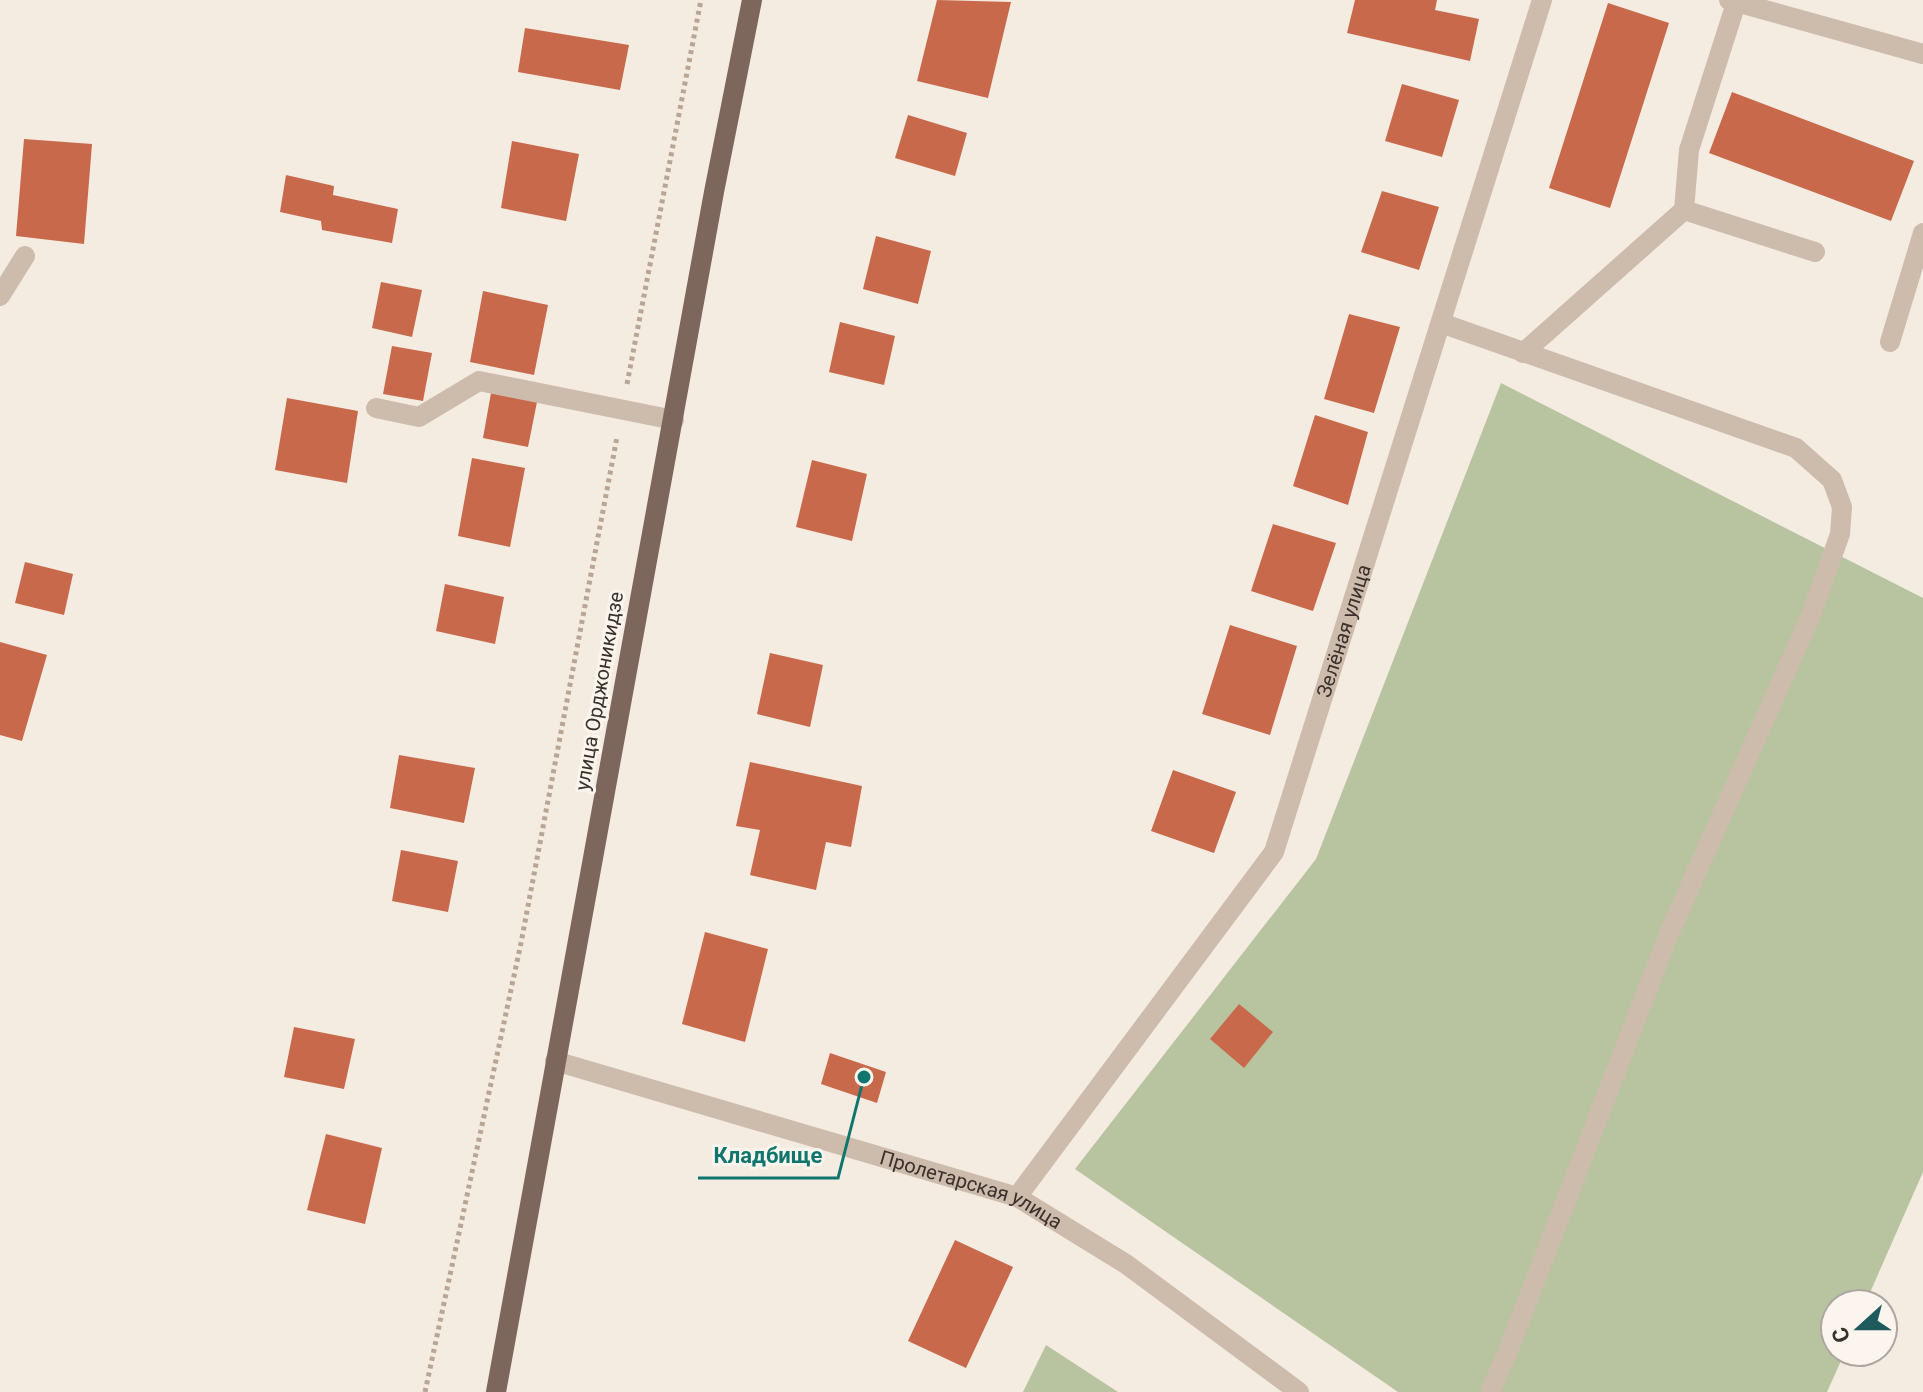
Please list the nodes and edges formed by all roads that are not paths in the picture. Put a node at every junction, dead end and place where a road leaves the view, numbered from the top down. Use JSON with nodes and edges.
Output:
{"nodes":[{"id":1,"x":752,"y":0,"type":"edge"},
{"id":2,"x":1542,"y":0,"type":"edge"},
{"id":3,"x":1734,"y":1,"type":"edge"},
{"id":4,"x":1923,"y":54,"type":"edge"},
{"id":5,"x":1684,"y":210,"type":"junction"},
{"id":6,"x":1923,"y":233,"type":"edge"},
{"id":7,"x":1815,"y":252,"type":"dead end"},
{"id":8,"x":25,"y":256,"type":"dead end"},
{"id":9,"x":0,"y":296,"type":"edge"},
{"id":10,"x":1441,"y":323,"type":"junction"},
{"id":11,"x":1890,"y":342,"type":"dead end"},
{"id":12,"x":1523,"y":353,"type":"junction"},
{"id":13,"x":376,"y":408,"type":"dead end"},
{"id":14,"x":674,"y":420,"type":"junction"},
{"id":15,"x":555,"y":1061,"type":"junction"},
{"id":16,"x":1017,"y":1197,"type":"junction"},
{"id":17,"x":496,"y":1392,"type":"edge"},
{"id":18,"x":1299,"y":1392,"type":"edge"},
{"id":19,"x":1490,"y":1392,"type":"edge"}],
"edges":[{"from":1,"to":14,"type":"main road","name":"улица Орджоникидзе"},
{"from":2,"to":10,"type":"street","name":"Зелёная улица"},
{"from":3,"to":4,"type":"street"},
{"from":3,"to":5,"type":"street"},
{"from":5,"to":7,"type":"street"},
{"from":5,"to":12,"type":"street"},
{"from":6,"to":11,"type":"street"},
{"from":8,"to":9,"type":"street"},
{"from":10,"to":12,"type":"street"},
{"from":10,"to":16,"type":"street","name":"Зелёная улица"},
{"from":12,"to":19,"type":"street"},
{"from":13,"to":14,"type":"street"},
{"from":14,"to":15,"type":"main road","name":"улица Орджоникидзе"},
{"from":15,"to":16,"type":"street","name":"Пролетарская улица"},
{"from":15,"to":17,"type":"main road","name":"улица Орджоникидзе"},
{"from":16,"to":18,"type":"street","name":"Пролетарская улица"}]}
